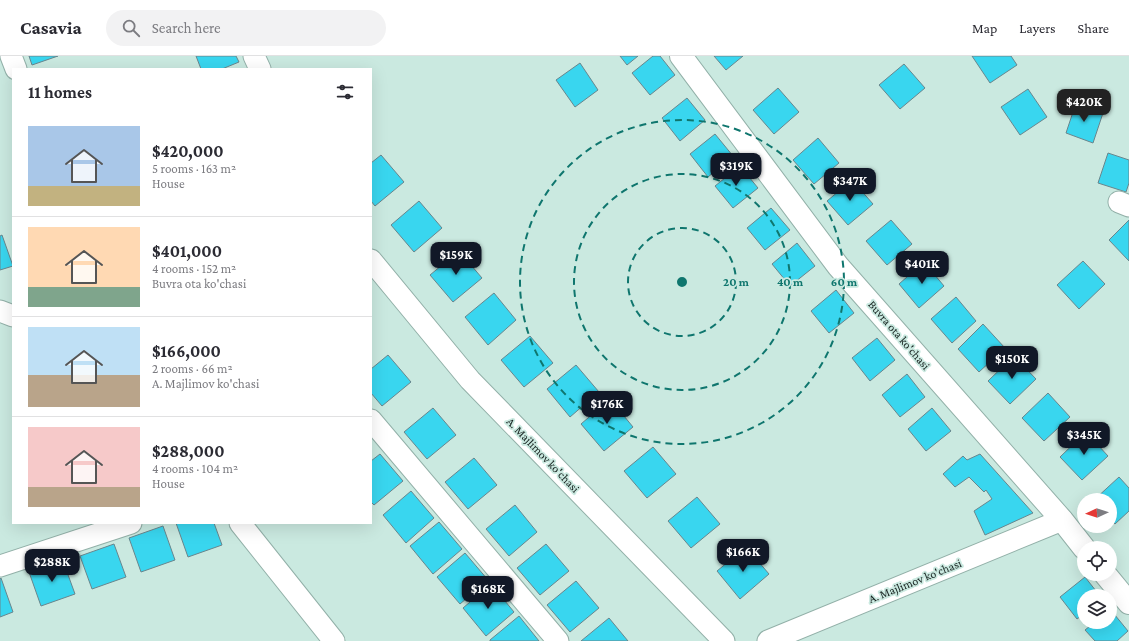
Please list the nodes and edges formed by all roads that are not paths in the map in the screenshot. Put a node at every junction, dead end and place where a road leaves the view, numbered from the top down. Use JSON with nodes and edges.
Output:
{"nodes":[{"id":1,"x":11,"y":56,"type":"edge"},
{"id":2,"x":254,"y":56,"type":"edge"},
{"id":3,"x":681,"y":56,"type":"edge"},
{"id":4,"x":16,"y":68,"type":"edge"},
{"id":5,"x":260,"y":68,"type":"edge"},
{"id":6,"x":372,"y":261,"type":"edge"},
{"id":7,"x":0,"y":311,"type":"edge"},
{"id":8,"x":12,"y":316,"type":"edge"},
{"id":9,"x":372,"y":421,"type":"edge"},
{"id":10,"x":1062,"y":520,"type":"junction"},
{"id":11,"x":128,"y":524,"type":"edge"},
{"id":12,"x":241,"y":524,"type":"edge"},
{"id":13,"x":1078,"y":541,"type":"edge"},
{"id":14,"x":0,"y":566,"type":"edge"},
{"id":15,"x":1111,"y":581,"type":"edge"},
{"id":16,"x":1129,"y":604,"type":"edge"},
{"id":17,"x":334,"y":641,"type":"edge"},
{"id":18,"x":558,"y":641,"type":"edge"},
{"id":19,"x":724,"y":641,"type":"edge"},
{"id":20,"x":768,"y":641,"type":"edge"}],
"edges":[{"from":1,"to":4,"type":"street"},
{"from":2,"to":5,"type":"street"},
{"from":3,"to":10,"type":"main road","name":"Buvra ota ko'chasi"},
{"from":6,"to":19,"type":"street","name":"A. Majlimov ko'chasi"},
{"from":7,"to":8,"type":"street"},
{"from":9,"to":18,"type":"street"},
{"from":10,"to":13,"type":"main road","name":"Buvra ota ko'chasi"},
{"from":10,"to":20,"type":"street","name":"A. Majlimov ko'chasi"},
{"from":11,"to":14,"type":"street"},
{"from":12,"to":17,"type":"street"},
{"from":15,"to":16,"type":"main road"}]}
